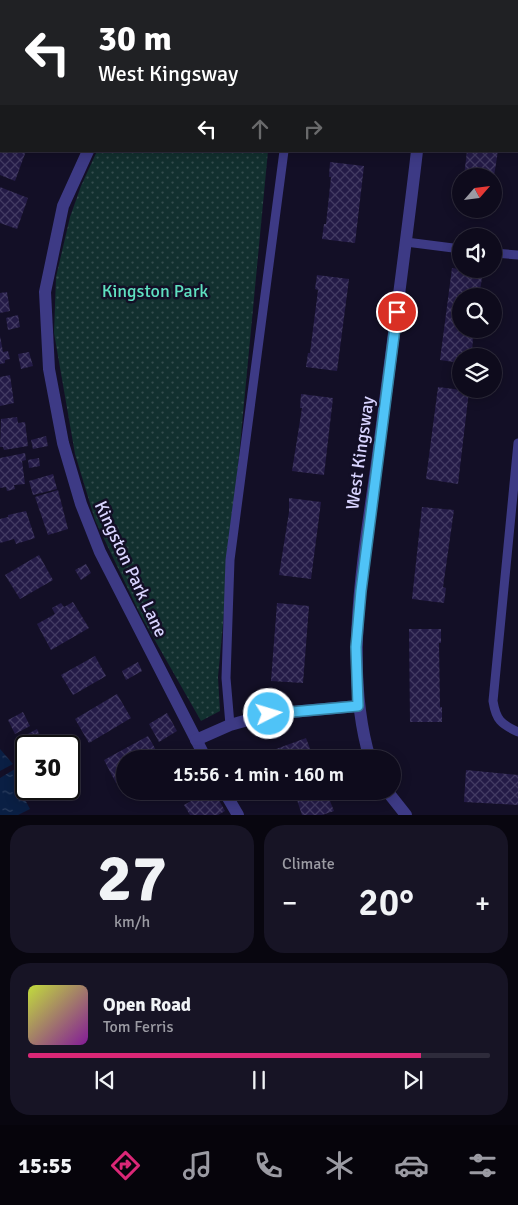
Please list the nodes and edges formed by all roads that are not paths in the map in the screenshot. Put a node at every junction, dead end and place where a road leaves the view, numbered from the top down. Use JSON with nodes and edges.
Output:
{"nodes":[{"id":1,"x":88,"y":152,"type":"edge"},
{"id":2,"x":284,"y":152,"type":"edge"},
{"id":3,"x":417,"y":152,"type":"edge"},
{"id":4,"x":406,"y":242,"type":"junction"},
{"id":5,"x":452,"y":248,"type":"edge"},
{"id":6,"x":502,"y":253,"type":"edge"},
{"id":7,"x":518,"y":255,"type":"edge"},
{"id":8,"x":518,"y":443,"type":"edge"},
{"id":9,"x":358,"y":706,"type":"junction"},
{"id":10,"x":230,"y":724,"type":"junction"},
{"id":11,"x":518,"y":732,"type":"edge"},
{"id":12,"x":196,"y":740,"type":"junction"},
{"id":13,"x":201,"y":750,"type":"edge"},
{"id":14,"x":368,"y":750,"type":"edge"},
{"id":15,"x":229,"y":800,"type":"edge"},
{"id":16,"x":394,"y":800,"type":"edge"},
{"id":17,"x":238,"y":815,"type":"edge"},
{"id":18,"x":406,"y":815,"type":"edge"}],
"edges":[{"from":1,"to":12,"type":"street","name":"Kingston Park Lane"},
{"from":2,"to":10,"type":"lane"},
{"from":3,"to":4,"type":"street","name":"West Kingsway"},
{"from":4,"to":5,"type":"lane"},
{"from":4,"to":9,"type":"street","name":"West Kingsway"},
{"from":6,"to":7,"type":"lane"},
{"from":8,"to":11,"type":"lane"},
{"from":9,"to":10,"type":"street"},
{"from":9,"to":14,"type":"street","name":"West Kingsway"},
{"from":10,"to":12,"type":"street"},
{"from":12,"to":13,"type":"street","name":"Kingston Park Lane"},
{"from":15,"to":17,"type":"street"},
{"from":16,"to":18,"type":"street"}]}
